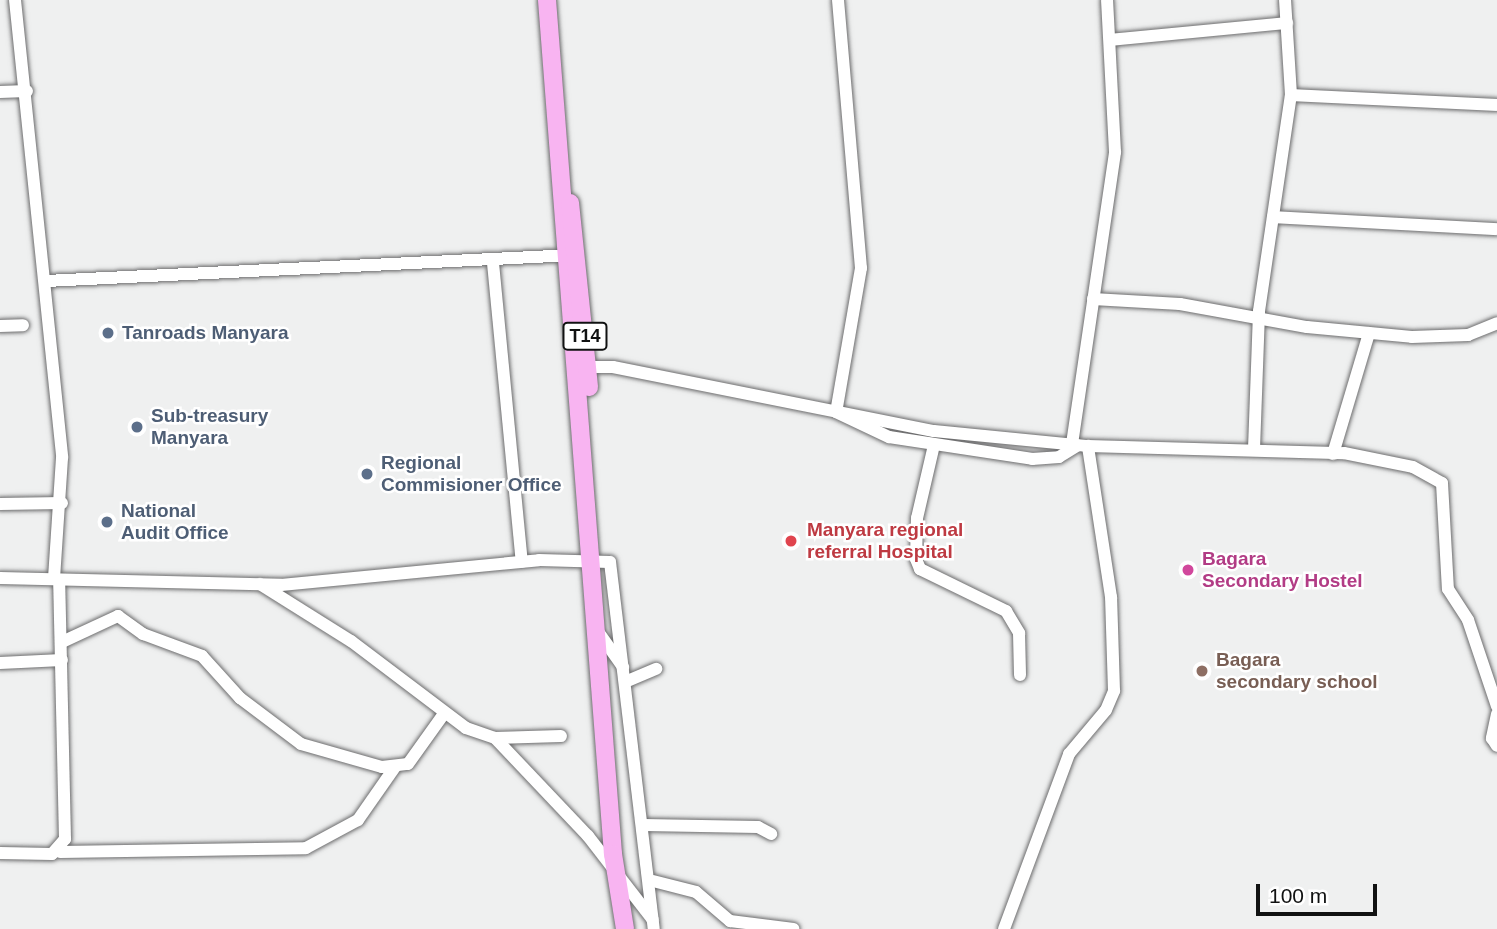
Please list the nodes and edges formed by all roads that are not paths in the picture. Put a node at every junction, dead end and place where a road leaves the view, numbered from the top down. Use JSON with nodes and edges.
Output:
{"nodes":[{"id":1,"x":15,"y":0,"type":"edge"},
{"id":2,"x":547,"y":0,"type":"edge"},
{"id":3,"x":838,"y":0,"type":"edge"},
{"id":4,"x":1107,"y":0,"type":"edge"},
{"id":5,"x":1285,"y":0,"type":"edge"},
{"id":6,"x":1287,"y":23,"type":"junction"},
{"id":7,"x":1110,"y":40,"type":"junction"},
{"id":8,"x":27,"y":91,"type":"junction"},
{"id":9,"x":0,"y":92,"type":"edge"},
{"id":10,"x":1291,"y":95,"type":"junction"},
{"id":11,"x":1497,"y":105,"type":"edge"},
{"id":12,"x":1273,"y":217,"type":"junction"},
{"id":13,"x":1497,"y":229,"type":"edge"},
{"id":14,"x":571,"y":255,"type":"junction"},
{"id":15,"x":493,"y":263,"type":"junction"},
{"id":16,"x":46,"y":281,"type":"junction"},
{"id":17,"x":1093,"y":299,"type":"junction"},
{"id":18,"x":1258,"y":319,"type":"junction"},
{"id":19,"x":1497,"y":323,"type":"edge"},
{"id":20,"x":23,"y":325,"type":"dead end"},
{"id":21,"x":0,"y":326,"type":"edge"},
{"id":22,"x":1369,"y":334,"type":"junction"},
{"id":23,"x":581,"y":367,"type":"junction"},
{"id":24,"x":836,"y":412,"type":"junction"},
{"id":25,"x":934,"y":445,"type":"junction"},
{"id":26,"x":1079,"y":445,"type":"junction"},
{"id":27,"x":1254,"y":449,"type":"junction"},
{"id":28,"x":1333,"y":454,"type":"junction"},
{"id":29,"x":62,"y":503,"type":"junction"},
{"id":30,"x":0,"y":504,"type":"edge"},
{"id":31,"x":522,"y":562,"type":"junction"},
{"id":32,"x":594,"y":563,"type":"junction"},
{"id":33,"x":0,"y":578,"type":"edge"},
{"id":34,"x":56,"y":579,"type":"junction"},
{"id":35,"x":259,"y":584,"type":"junction"},
{"id":36,"x":599,"y":633,"type":"junction"},
{"id":37,"x":61,"y":642,"type":"junction"},
{"id":38,"x":62,"y":660,"type":"junction"},
{"id":39,"x":0,"y":663,"type":"edge"},
{"id":40,"x":623,"y":667,"type":"junction"},
{"id":41,"x":656,"y":669,"type":"dead end"},
{"id":42,"x":1020,"y":675,"type":"dead end"},
{"id":43,"x":625,"y":682,"type":"junction"},
{"id":44,"x":1497,"y":706,"type":"edge"},
{"id":45,"x":1497,"y":714,"type":"edge"},
{"id":46,"x":443,"y":715,"type":"junction"},
{"id":47,"x":561,"y":736,"type":"dead end"},
{"id":48,"x":495,"y":738,"type":"junction"},
{"id":49,"x":1497,"y":746,"type":"edge"},
{"id":50,"x":395,"y":767,"type":"junction"},
{"id":51,"x":644,"y":825,"type":"junction"},
{"id":52,"x":771,"y":834,"type":"dead end"},
{"id":53,"x":60,"y":852,"type":"junction"},
{"id":54,"x":0,"y":853,"type":"edge"},
{"id":55,"x":615,"y":873,"type":"junction"},
{"id":56,"x":653,"y":881,"type":"junction"},
{"id":57,"x":654,"y":925,"type":"edge"},
{"id":58,"x":625,"y":929,"type":"edge"},
{"id":59,"x":794,"y":929,"type":"edge"},
{"id":60,"x":1004,"y":929,"type":"edge"}],
"edges":[{"from":1,"to":8,"type":"street"},
{"from":2,"to":14,"type":"highway","number":"T14"},
{"from":3,"to":24,"type":"street"},
{"from":4,"to":7,"type":"street"},
{"from":5,"to":6,"type":"street"},
{"from":6,"to":7,"type":"street"},
{"from":6,"to":10,"type":"street"},
{"from":7,"to":17,"type":"street"},
{"from":8,"to":9,"type":"street"},
{"from":8,"to":16,"type":"street"},
{"from":10,"to":11,"type":"street"},
{"from":10,"to":12,"type":"street"},
{"from":12,"to":13,"type":"street"},
{"from":12,"to":18,"type":"street"},
{"from":14,"to":15,"type":"street"},
{"from":14,"to":23,"type":"highway","number":"T14"},
{"from":15,"to":16,"type":"street"},
{"from":15,"to":31,"type":"street"},
{"from":16,"to":29,"type":"street"},
{"from":17,"to":18,"type":"street"},
{"from":17,"to":26,"type":"street"},
{"from":18,"to":22,"type":"street"},
{"from":18,"to":27,"type":"street"},
{"from":19,"to":22,"type":"street"},
{"from":20,"to":21,"type":"street"},
{"from":22,"to":28,"type":"street"},
{"from":23,"to":24,"type":"street"},
{"from":23,"to":32,"type":"highway","number":"T14"},
{"from":24,"to":25,"type":"street"},
{"from":24,"to":26,"type":"street"},
{"from":25,"to":26,"type":"street"},
{"from":25,"to":42,"type":"street"},
{"from":26,"to":27,"type":"street"},
{"from":26,"to":60,"type":"street"},
{"from":27,"to":28,"type":"street"},
{"from":28,"to":44,"type":"street"},
{"from":29,"to":30,"type":"street"},
{"from":29,"to":34,"type":"street"},
{"from":31,"to":32,"type":"street"},
{"from":31,"to":35,"type":"street"},
{"from":32,"to":36,"type":"highway","number":"T14"},
{"from":32,"to":40,"type":"street"},
{"from":33,"to":34,"type":"street"},
{"from":34,"to":35,"type":"street"},
{"from":34,"to":37,"type":"street"},
{"from":35,"to":46,"type":"street"},
{"from":36,"to":40,"type":"street"},
{"from":36,"to":55,"type":"highway","number":"T14"},
{"from":37,"to":38,"type":"street"},
{"from":37,"to":50,"type":"street"},
{"from":38,"to":39,"type":"street"},
{"from":38,"to":53,"type":"street"},
{"from":40,"to":43,"type":"street"},
{"from":41,"to":43,"type":"street"},
{"from":43,"to":51,"type":"street"},
{"from":45,"to":49,"type":"street"},
{"from":46,"to":48,"type":"street"},
{"from":46,"to":50,"type":"street"},
{"from":47,"to":48,"type":"street"},
{"from":48,"to":55,"type":"street"},
{"from":50,"to":53,"type":"street"},
{"from":51,"to":52,"type":"street"},
{"from":51,"to":56,"type":"street"},
{"from":53,"to":54,"type":"street"},
{"from":55,"to":57,"type":"street"},
{"from":55,"to":58,"type":"highway","number":"T14"},
{"from":56,"to":57,"type":"street"},
{"from":56,"to":59,"type":"street"}]}
